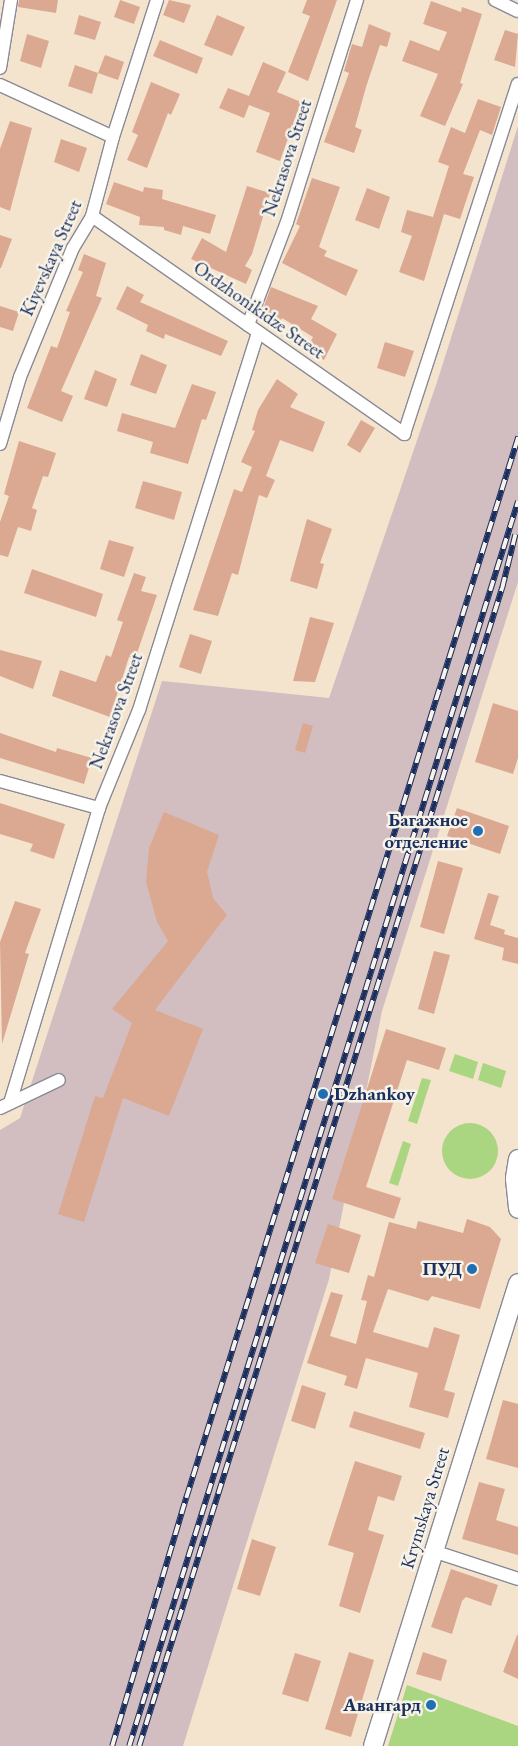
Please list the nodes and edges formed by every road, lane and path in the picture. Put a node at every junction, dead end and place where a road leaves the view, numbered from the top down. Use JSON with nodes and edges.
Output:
{"nodes":[{"id":1,"x":11,"y":0,"type":"edge"},
{"id":2,"x":157,"y":0,"type":"edge"},
{"id":3,"x":357,"y":0,"type":"edge"},
{"id":4,"x":495,"y":0,"type":"edge"},
{"id":5,"x":518,"y":11,"type":"edge"},
{"id":6,"x":0,"y":68,"type":"edge"},
{"id":7,"x":518,"y":84,"type":"edge"},
{"id":8,"x":0,"y":85,"type":"edge"},
{"id":9,"x":113,"y":137,"type":"junction"},
{"id":10,"x":92,"y":216,"type":"junction"},
{"id":11,"x":253,"y":328,"type":"junction"},
{"id":12,"x":0,"y":444,"type":"edge"},
{"id":13,"x":0,"y":781,"type":"edge"},
{"id":14,"x":99,"y":808,"type":"junction"},
{"id":15,"x":59,"y":1080,"type":"dead end"},
{"id":16,"x":5,"y":1106,"type":"edge"},
{"id":17,"x":517,"y":1163,"type":"edge"},
{"id":18,"x":518,"y":1209,"type":"edge"},
{"id":19,"x":518,"y":1283,"type":"edge"},
{"id":20,"x":434,"y":1551,"type":"junction"},
{"id":21,"x":518,"y":1579,"type":"edge"},
{"id":22,"x":373,"y":1746,"type":"edge"}],
"edges":[{"from":1,"to":6,"type":"street"},
{"from":2,"to":9,"type":"street","name":"Kiyevskaya Street"},
{"from":3,"to":11,"type":"street","name":"Nekrasova Street"},
{"from":4,"to":5,"type":"street"},
{"from":7,"to":11,"type":"street","name":"Ordzhonikidze Street"},
{"from":8,"to":9,"type":"street"},
{"from":9,"to":10,"type":"street","name":"Kiyevskaya Street"},
{"from":10,"to":11,"type":"street","name":"Ordzhonikidze Street"},
{"from":10,"to":12,"type":"street","name":"Kiyevskaya Street"},
{"from":11,"to":14,"type":"street","name":"Nekrasova Street"},
{"from":13,"to":14,"type":"street"},
{"from":14,"to":16,"type":"street","name":"Nekrasova Street"},
{"from":15,"to":16,"type":"street"},
{"from":17,"to":18,"type":"main road"},
{"from":19,"to":20,"type":"main road","name":"Krymskaya Street"},
{"from":20,"to":21,"type":"street"},
{"from":20,"to":22,"type":"main road","name":"Krymskaya Street"}]}
